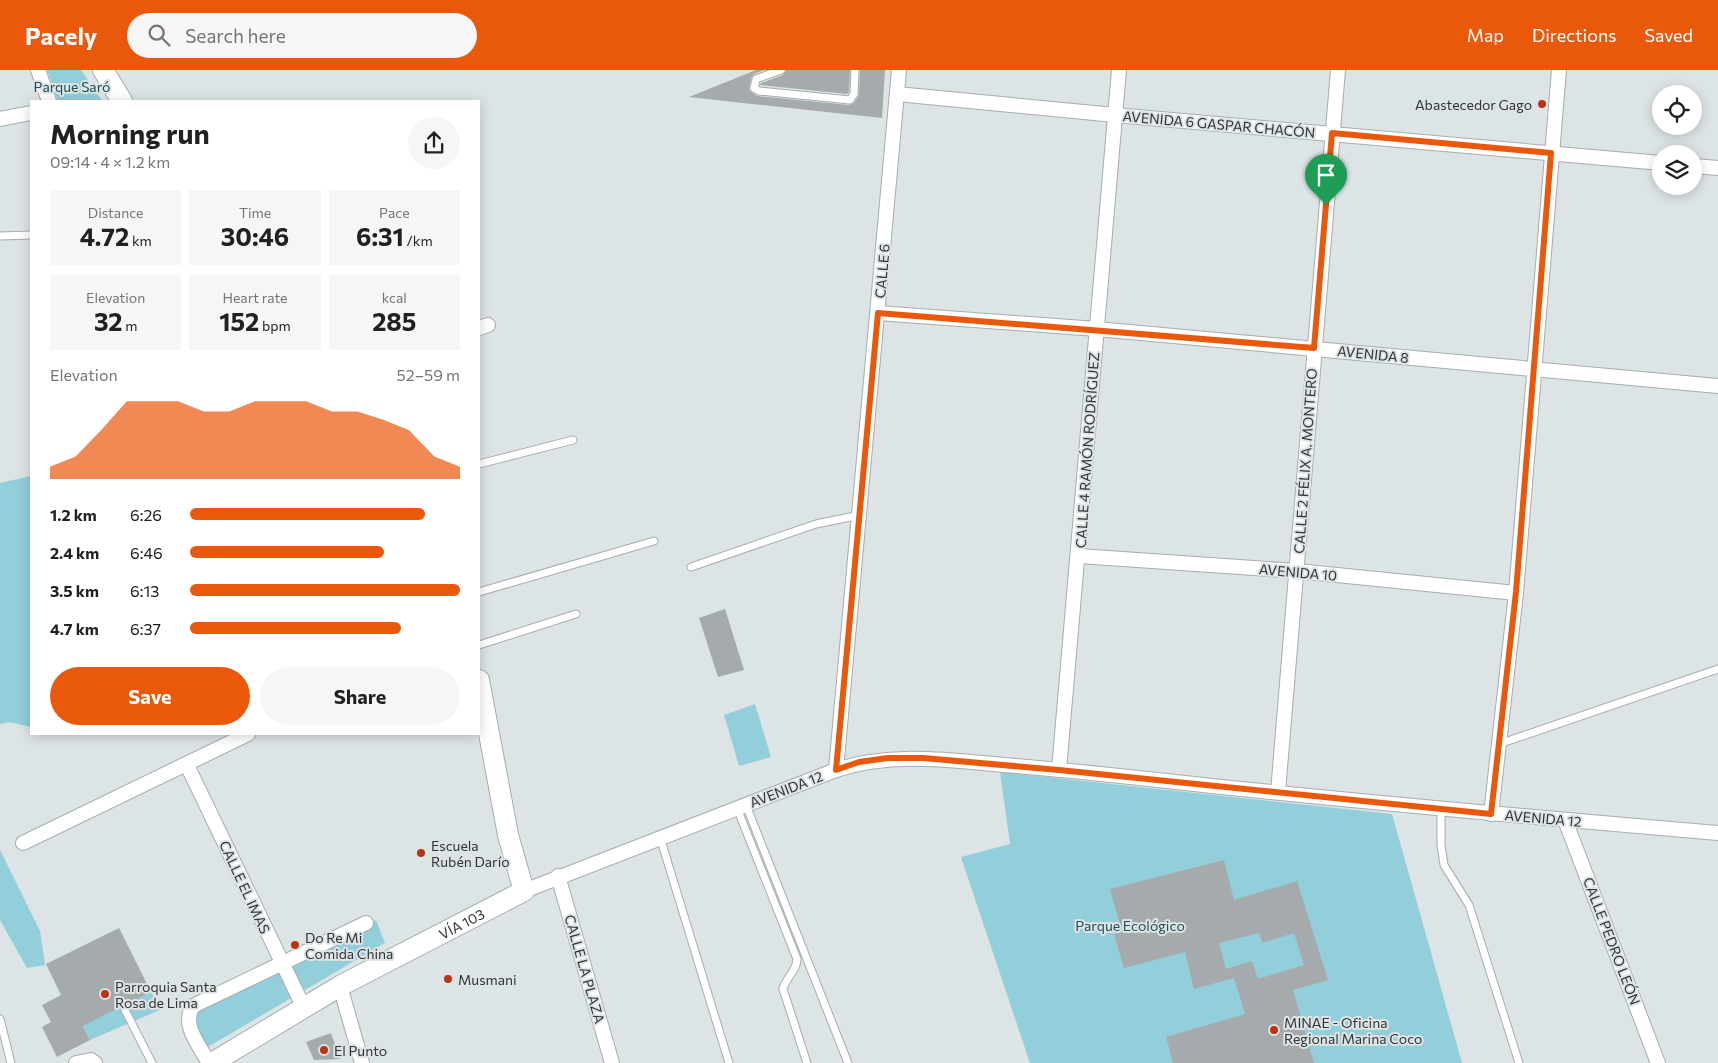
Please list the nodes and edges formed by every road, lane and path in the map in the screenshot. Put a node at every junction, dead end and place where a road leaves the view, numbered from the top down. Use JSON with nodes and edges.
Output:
{"nodes":[{"id":1,"x":38,"y":70,"type":"edge"},
{"id":2,"x":103,"y":70,"type":"edge"},
{"id":3,"x":781,"y":70,"type":"edge"},
{"id":4,"x":855,"y":70,"type":"edge"},
{"id":5,"x":899,"y":70,"type":"edge"},
{"id":6,"x":1119,"y":70,"type":"edge"},
{"id":7,"x":1338,"y":70,"type":"edge"},
{"id":8,"x":1559,"y":70,"type":"edge"},
{"id":9,"x":897,"y":94,"type":"junction"},
{"id":10,"x":48,"y":100,"type":"edge"},
{"id":11,"x":121,"y":100,"type":"edge"},
{"id":12,"x":30,"y":113,"type":"edge"},
{"id":13,"x":1114,"y":116,"type":"junction"},
{"id":14,"x":0,"y":120,"type":"edge"},
{"id":15,"x":1332,"y":133,"type":"junction"},
{"id":16,"x":1551,"y":153,"type":"junction"},
{"id":17,"x":1652,"y":162,"type":"edge"},
{"id":18,"x":1702,"y":167,"type":"edge"},
{"id":19,"x":1718,"y":168,"type":"edge"},
{"id":20,"x":30,"y":235,"type":"edge"},
{"id":21,"x":0,"y":236,"type":"edge"},
{"id":22,"x":878,"y":313,"type":"junction"},
{"id":23,"x":1097,"y":329,"type":"junction"},
{"id":24,"x":1314,"y":348,"type":"junction"},
{"id":25,"x":1532,"y":371,"type":"junction"},
{"id":26,"x":1718,"y":386,"type":"edge"},
{"id":27,"x":573,"y":440,"type":"dead end"},
{"id":28,"x":480,"y":464,"type":"edge"},
{"id":29,"x":860,"y":515,"type":"junction"},
{"id":30,"x":654,"y":542,"type":"dead end"},
{"id":31,"x":1079,"y":556,"type":"junction"},
{"id":32,"x":691,"y":567,"type":"dead end"},
{"id":33,"x":1297,"y":571,"type":"junction"},
{"id":34,"x":480,"y":592,"type":"edge"},
{"id":35,"x":1516,"y":592,"type":"junction"},
{"id":36,"x":576,"y":614,"type":"dead end"},
{"id":37,"x":480,"y":645,"type":"edge"},
{"id":38,"x":1718,"y":669,"type":"edge"},
{"id":39,"x":480,"y":685,"type":"edge"},
{"id":40,"x":246,"y":735,"type":"edge"},
{"id":41,"x":1499,"y":744,"type":"junction"},
{"id":42,"x":187,"y":765,"type":"junction"},
{"id":43,"x":836,"y":770,"type":"junction"},
{"id":44,"x":1059,"y":770,"type":"junction"},
{"id":45,"x":1278,"y":792,"type":"junction"},
{"id":46,"x":741,"y":806,"type":"junction"},
{"id":47,"x":1441,"y":808,"type":"junction"},
{"id":48,"x":1491,"y":814,"type":"junction"},
{"id":49,"x":1565,"y":820,"type":"junction"},
{"id":50,"x":1718,"y":833,"type":"edge"},
{"id":51,"x":660,"y":837,"type":"junction"},
{"id":52,"x":23,"y":843,"type":"dead end"},
{"id":53,"x":558,"y":876,"type":"junction"},
{"id":54,"x":524,"y":890,"type":"junction"},
{"id":55,"x":366,"y":923,"type":"dead end"},
{"id":56,"x":281,"y":962,"type":"junction"},
{"id":57,"x":340,"y":986,"type":"junction"},
{"id":58,"x":304,"y":1008,"type":"junction"},
{"id":59,"x":124,"y":1010,"type":"dead end"},
{"id":60,"x":0,"y":1019,"type":"edge"},
{"id":61,"x":10,"y":1063,"type":"edge"},
{"id":62,"x":76,"y":1063,"type":"edge"},
{"id":63,"x":95,"y":1063,"type":"edge"},
{"id":64,"x":152,"y":1063,"type":"edge"},
{"id":65,"x":210,"y":1063,"type":"edge"},
{"id":66,"x":362,"y":1063,"type":"edge"},
{"id":67,"x":612,"y":1063,"type":"edge"},
{"id":68,"x":729,"y":1063,"type":"edge"},
{"id":69,"x":807,"y":1063,"type":"edge"},
{"id":70,"x":848,"y":1063,"type":"edge"},
{"id":71,"x":1519,"y":1063,"type":"edge"},
{"id":72,"x":1658,"y":1063,"type":"edge"}],
"edges":[{"from":1,"to":10,"type":"street"},
{"from":2,"to":11,"type":"main road"},
{"from":3,"to":4,"type":"lane"},
{"from":5,"to":9,"type":"street","name":"CALLE 6"},
{"from":6,"to":13,"type":"street","name":"CALLE 4 RAMÓN RODRÍGUEZ"},
{"from":7,"to":15,"type":"street","name":"CALLE 2 FÉLIX A. MONTERO"},
{"from":8,"to":16,"type":"street"},
{"from":9,"to":13,"type":"street","name":"AVENIDA 6 GASPAR CHACÓN"},
{"from":9,"to":22,"type":"street","name":"CALLE 6"},
{"from":12,"to":14,"type":"street"},
{"from":13,"to":15,"type":"street","name":"AVENIDA 6 GASPAR CHACÓN"},
{"from":13,"to":23,"type":"street","name":"CALLE 4 RAMÓN RODRÍGUEZ"},
{"from":15,"to":16,"type":"street","name":"AVENIDA 6 GASPAR CHACÓN"},
{"from":15,"to":24,"type":"street","name":"CALLE 2 FÉLIX A. MONTERO"},
{"from":16,"to":17,"type":"street","name":"AVENIDA 6 GASPAR CHACÓN"},
{"from":16,"to":25,"type":"street"},
{"from":18,"to":19,"type":"street"},
{"from":20,"to":21,"type":"lane"},
{"from":22,"to":23,"type":"street","name":"AVENIDA 8"},
{"from":22,"to":29,"type":"street","name":"CALLE 6"},
{"from":23,"to":24,"type":"street","name":"AVENIDA 8"},
{"from":23,"to":31,"type":"street","name":"CALLE 4 RAMÓN RODRÍGUEZ"},
{"from":24,"to":25,"type":"street","name":"AVENIDA 8"},
{"from":24,"to":33,"type":"street","name":"CALLE 2 FÉLIX A. MONTERO"},
{"from":25,"to":26,"type":"street","name":"AVENIDA 8"},
{"from":25,"to":35,"type":"street"},
{"from":27,"to":28,"type":"lane"},
{"from":29,"to":32,"type":"lane"},
{"from":29,"to":43,"type":"street","name":"CALLE 6"},
{"from":30,"to":34,"type":"lane"},
{"from":31,"to":33,"type":"street","name":"AVENIDA 10"},
{"from":31,"to":44,"type":"street","name":"CALLE 4 RAMÓN RODRÍGUEZ"},
{"from":33,"to":35,"type":"street","name":"AVENIDA 10"},
{"from":33,"to":45,"type":"street","name":"CALLE 2 FÉLIX A. MONTERO"},
{"from":35,"to":41,"type":"street"},
{"from":36,"to":37,"type":"lane"},
{"from":38,"to":41,"type":"lane"},
{"from":39,"to":54,"type":"main road"},
{"from":40,"to":42,"type":"street"},
{"from":41,"to":48,"type":"street"},
{"from":42,"to":52,"type":"street"},
{"from":42,"to":56,"type":"street","name":"CALLE EL IMAS"},
{"from":43,"to":44,"type":"street","name":"AVENIDA 12"},
{"from":43,"to":46,"type":"street","name":"AVENIDA 12"},
{"from":44,"to":45,"type":"street","name":"AVENIDA 12"},
{"from":45,"to":47,"type":"street","name":"AVENIDA 12"},
{"from":46,"to":51,"type":"street","name":"AVENIDA 12"},
{"from":46,"to":69,"type":"lane"},
{"from":46,"to":70,"type":"lane"},
{"from":47,"to":48,"type":"street","name":"AVENIDA 12"},
{"from":47,"to":71,"type":"lane"},
{"from":48,"to":49,"type":"street","name":"AVENIDA 12"},
{"from":49,"to":50,"type":"street","name":"AVENIDA 12"},
{"from":49,"to":72,"type":"street","name":"CALLE PEDRO LEÓN"},
{"from":51,"to":53,"type":"street","name":"AVENIDA 12"},
{"from":51,"to":68,"type":"lane"},
{"from":53,"to":54,"type":"street","name":"AVENIDA 12"},
{"from":53,"to":67,"type":"street","name":"CALLE LA PLAZA"},
{"from":54,"to":57,"type":"main road","name":"VÍA 103"},
{"from":55,"to":56,"type":"street"},
{"from":56,"to":58,"type":"street","name":"CALLE EL IMAS"},
{"from":56,"to":65,"type":"street"},
{"from":57,"to":58,"type":"main road","name":"VÍA 103"},
{"from":57,"to":66,"type":"street"},
{"from":58,"to":65,"type":"main road","name":"VÍA 103"},
{"from":59,"to":64,"type":"lane"},
{"from":60,"to":61,"type":"lane"},
{"from":62,"to":63,"type":"street"}]}
